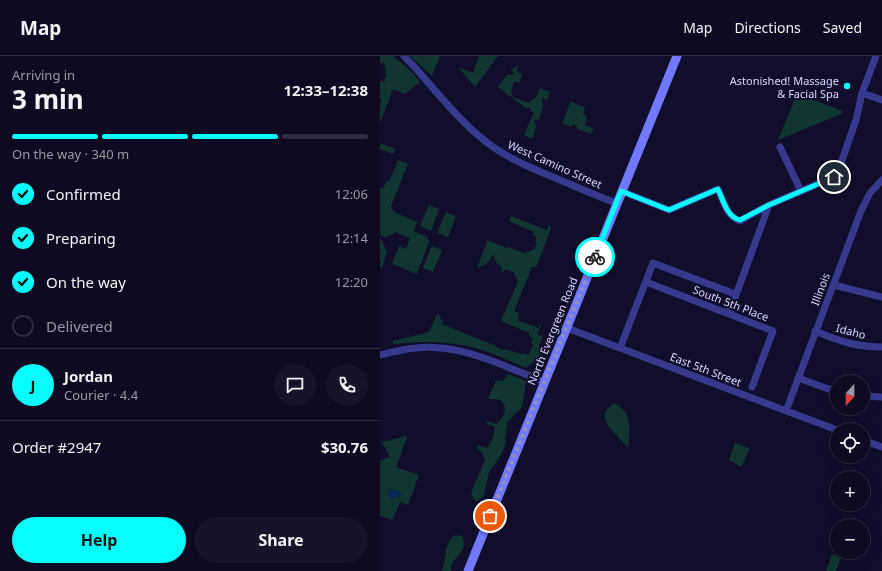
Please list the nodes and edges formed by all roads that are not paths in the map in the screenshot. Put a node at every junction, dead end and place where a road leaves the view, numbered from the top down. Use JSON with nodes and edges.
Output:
{"nodes":[{"id":1,"x":404,"y":56,"type":"edge"},
{"id":2,"x":676,"y":56,"type":"edge"},
{"id":3,"x":876,"y":56,"type":"edge"},
{"id":4,"x":862,"y":93,"type":"junction"},
{"id":5,"x":882,"y":100,"type":"edge"},
{"id":6,"x":780,"y":147,"type":"dead end"},
{"id":7,"x":882,"y":180,"type":"edge"},
{"id":8,"x":621,"y":191,"type":"junction"},
{"id":9,"x":801,"y":191,"type":"junction"},
{"id":10,"x":616,"y":203,"type":"junction"},
{"id":11,"x":769,"y":205,"type":"junction"},
{"id":12,"x":646,"y":282,"type":"junction"},
{"id":13,"x":834,"y":285,"type":"junction"},
{"id":14,"x":735,"y":294,"type":"junction"},
{"id":15,"x":881,"y":295,"type":"edge"},
{"id":16,"x":729,"y":314,"type":"junction"},
{"id":17,"x":567,"y":328,"type":"junction"},
{"id":18,"x":816,"y":331,"type":"junction"},
{"id":19,"x":882,"y":347,"type":"edge"},
{"id":20,"x":620,"y":348,"type":"junction"},
{"id":21,"x":380,"y":354,"type":"edge"},
{"id":22,"x":798,"y":378,"type":"junction"},
{"id":23,"x":545,"y":382,"type":"junction"},
{"id":24,"x":752,"y":387,"type":"dead end"},
{"id":25,"x":830,"y":389,"type":"edge"},
{"id":26,"x":870,"y":396,"type":"edge"},
{"id":27,"x":882,"y":397,"type":"edge"},
{"id":28,"x":786,"y":411,"type":"junction"},
{"id":29,"x":830,"y":427,"type":"edge"},
{"id":30,"x":870,"y":443,"type":"edge"},
{"id":31,"x":882,"y":447,"type":"edge"},
{"id":32,"x":468,"y":571,"type":"edge"}],
"edges":[{"from":1,"to":10,"type":"street","name":"West Camino Street"},
{"from":2,"to":8,"type":"street","name":"North Evergreen Road"},
{"from":3,"to":4,"type":"street"},
{"from":4,"to":5,"type":"street"},
{"from":4,"to":9,"type":"street"},
{"from":6,"to":9,"type":"street"},
{"from":7,"to":13,"type":"street","name":"Illinois"},
{"from":8,"to":10,"type":"street","name":"North Evergreen Road"},
{"from":8,"to":11,"type":"street"},
{"from":9,"to":11,"type":"street"},
{"from":10,"to":17,"type":"street","name":"North Evergreen Road"},
{"from":11,"to":14,"type":"street"},
{"from":12,"to":14,"type":"street"},
{"from":12,"to":16,"type":"street","name":"South 5th Place"},
{"from":12,"to":20,"type":"street"},
{"from":13,"to":15,"type":"street"},
{"from":13,"to":18,"type":"street","name":"Illinois"},
{"from":14,"to":16,"type":"street"},
{"from":16,"to":24,"type":"street","name":"South 5th Place"},
{"from":17,"to":20,"type":"street","name":"East 5th Street"},
{"from":17,"to":23,"type":"street","name":"North Evergreen Road"},
{"from":18,"to":19,"type":"street","name":"Idaho"},
{"from":18,"to":22,"type":"street","name":"Illinois"},
{"from":20,"to":28,"type":"street","name":"East 5th Street"},
{"from":21,"to":23,"type":"street"},
{"from":22,"to":25,"type":"street"},
{"from":22,"to":28,"type":"street","name":"Illinois"},
{"from":23,"to":32,"type":"street","name":"North Evergreen Road"},
{"from":26,"to":27,"type":"street"},
{"from":28,"to":29,"type":"street","name":"East 5th Street"},
{"from":30,"to":31,"type":"street"}]}
